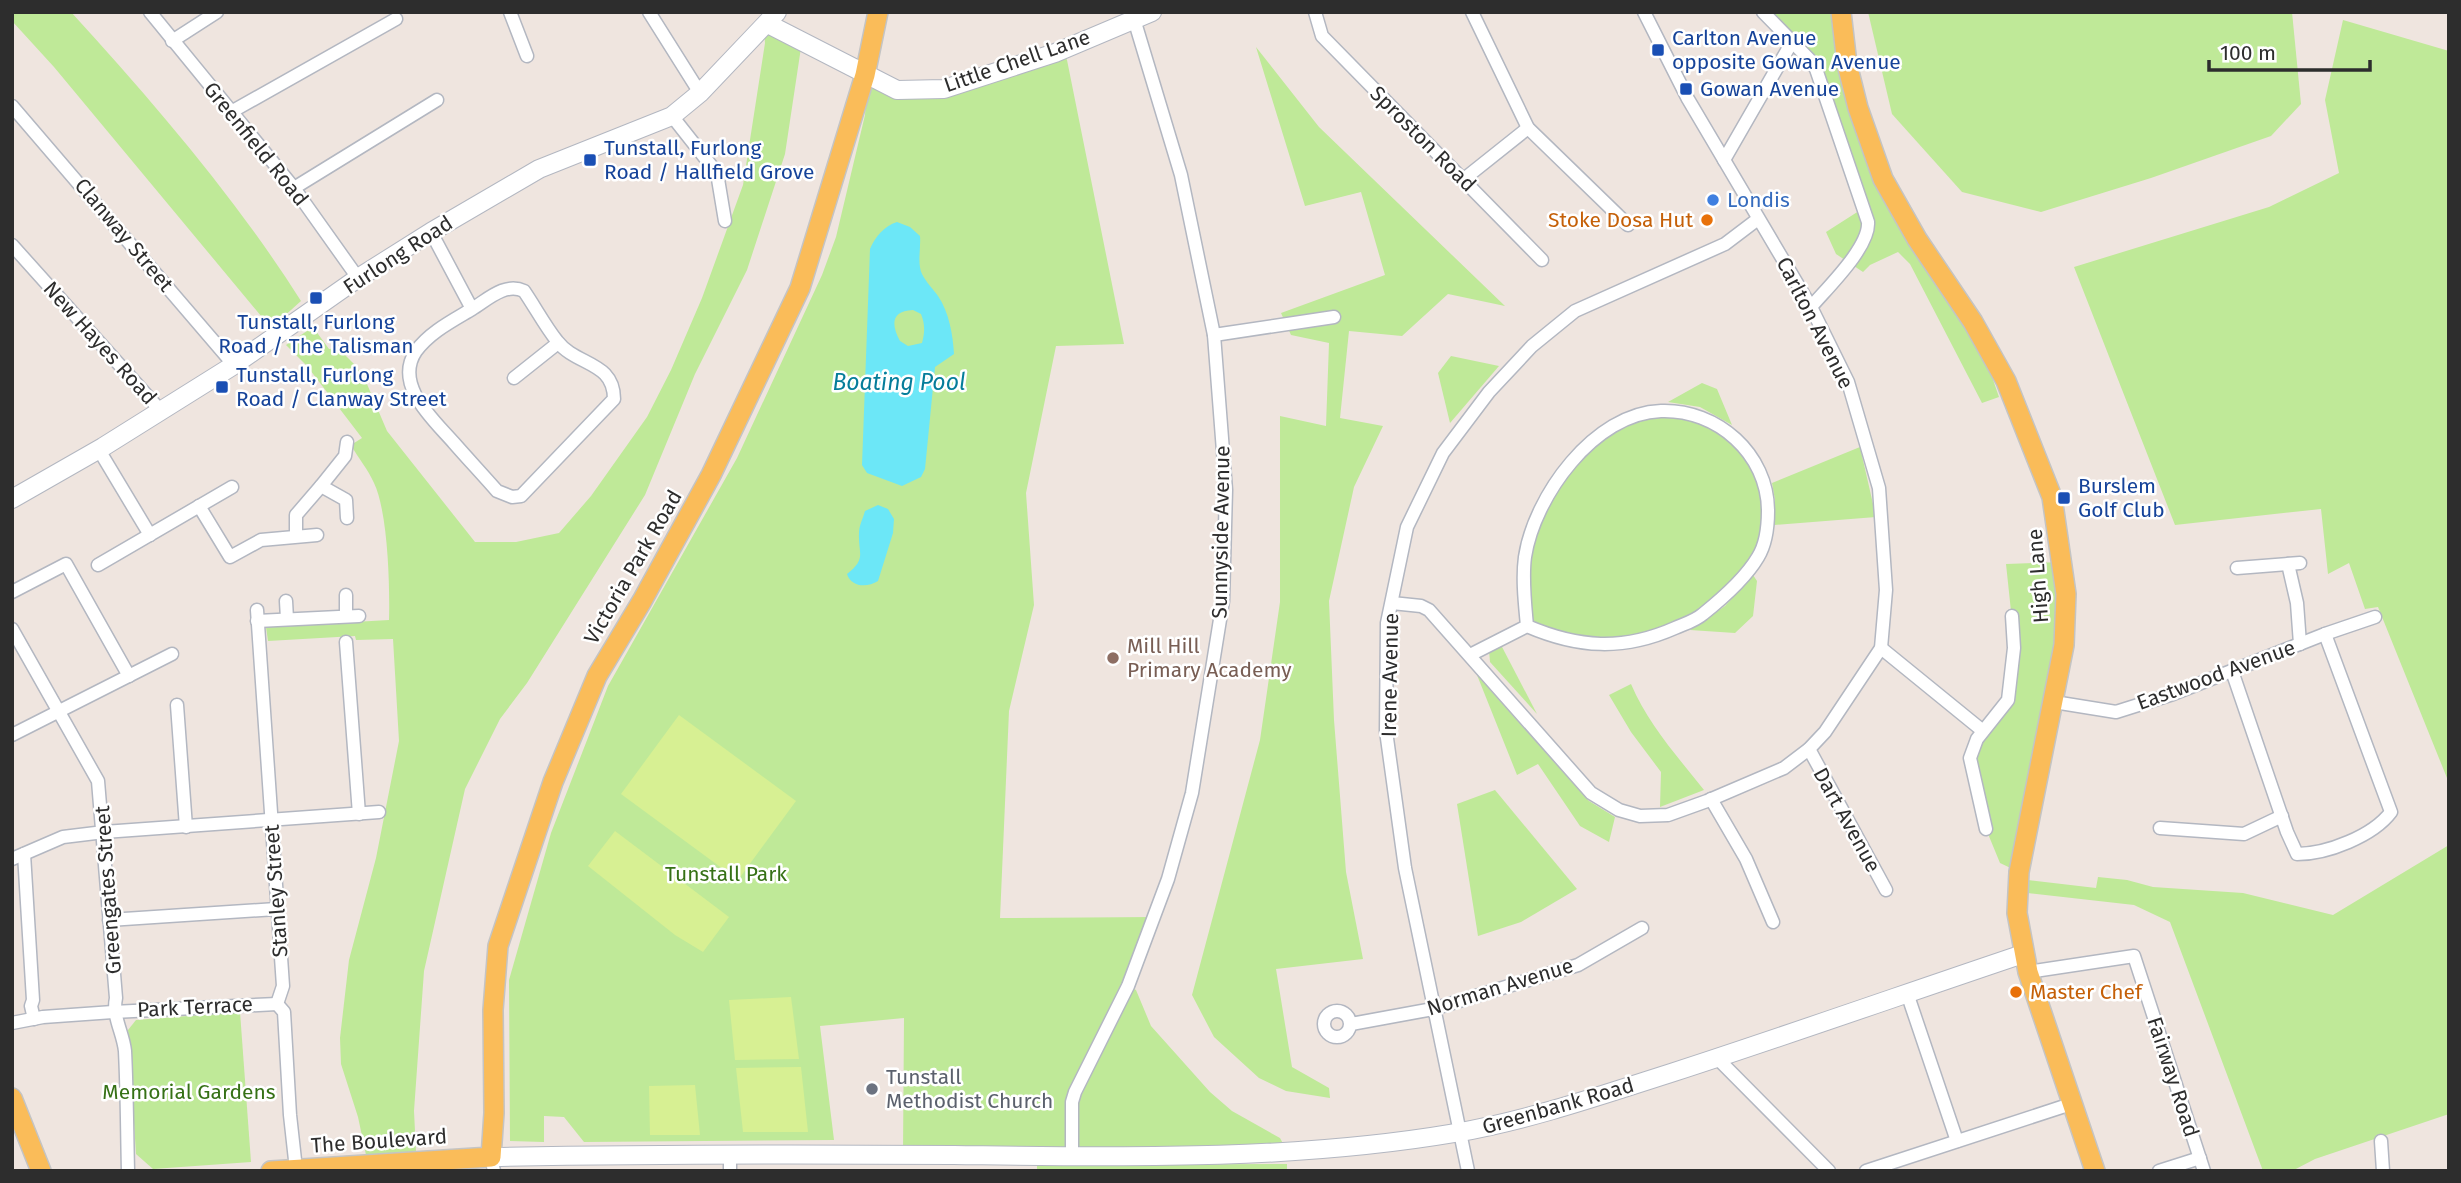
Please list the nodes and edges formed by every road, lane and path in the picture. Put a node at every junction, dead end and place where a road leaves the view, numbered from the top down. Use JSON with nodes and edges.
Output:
{"nodes":[{"id":1,"x":150,"y":12,"type":"edge"},
{"id":2,"x":217,"y":12,"type":"edge"},
{"id":3,"x":510,"y":12,"type":"edge"},
{"id":4,"x":649,"y":12,"type":"edge"},
{"id":5,"x":878,"y":12,"type":"edge"},
{"id":6,"x":1152,"y":12,"type":"edge"},
{"id":7,"x":1315,"y":12,"type":"edge"},
{"id":8,"x":1472,"y":12,"type":"edge"},
{"id":9,"x":1644,"y":12,"type":"edge"},
{"id":10,"x":1763,"y":12,"type":"edge"},
{"id":11,"x":1841,"y":12,"type":"edge"},
{"id":12,"x":773,"y":18,"type":"edge"},
{"id":13,"x":396,"y":19,"type":"dead end"},
{"id":14,"x":1134,"y":19,"type":"junction"},
{"id":15,"x":172,"y":41,"type":"junction"},
{"id":16,"x":1792,"y":42,"type":"junction"},
{"id":17,"x":527,"y":56,"type":"dead end"},
{"id":18,"x":865,"y":75,"type":"junction"},
{"id":19,"x":700,"y":93,"type":"junction"},
{"id":20,"x":437,"y":100,"type":"dead end"},
{"id":21,"x":12,"y":106,"type":"edge"},
{"id":22,"x":230,"y":112,"type":"junction"},
{"id":23,"x":672,"y":116,"type":"junction"},
{"id":24,"x":1528,"y":128,"type":"junction"},
{"id":25,"x":1724,"y":160,"type":"junction"},
{"id":26,"x":1464,"y":179,"type":"junction"},
{"id":27,"x":294,"y":188,"type":"junction"},
{"id":28,"x":1758,"y":219,"type":"junction"},
{"id":29,"x":725,"y":221,"type":"dead end"},
{"id":30,"x":1628,"y":225,"type":"dead end"},
{"id":31,"x":431,"y":232,"type":"junction"},
{"id":32,"x":12,"y":245,"type":"edge"},
{"id":33,"x":1542,"y":260,"type":"dead end"},
{"id":34,"x":358,"y":278,"type":"junction"},
{"id":35,"x":1811,"y":307,"type":"junction"},
{"id":36,"x":472,"y":309,"type":"junction"},
{"id":37,"x":1334,"y":317,"type":"dead end"},
{"id":38,"x":1214,"y":335,"type":"junction"},
{"id":39,"x":558,"y":343,"type":"junction"},
{"id":40,"x":234,"y":365,"type":"junction"},
{"id":41,"x":514,"y":378,"type":"dead end"},
{"id":42,"x":160,"y":410,"type":"junction"},
{"id":43,"x":347,"y":442,"type":"dead end"},
{"id":44,"x":100,"y":450,"type":"junction"},
{"id":45,"x":232,"y":486,"type":"dead end"},
{"id":46,"x":321,"y":486,"type":"junction"},
{"id":47,"x":12,"y":499,"type":"edge"},
{"id":48,"x":199,"y":506,"type":"junction"},
{"id":49,"x":347,"y":519,"type":"dead end"},
{"id":50,"x":317,"y":534,"type":"dead end"},
{"id":51,"x":150,"y":535,"type":"junction"},
{"id":52,"x":296,"y":536,"type":"junction"},
{"id":53,"x":98,"y":565,"type":"dead end"},
{"id":54,"x":2237,"y":568,"type":"dead end"},
{"id":55,"x":12,"y":592,"type":"edge"},
{"id":56,"x":346,"y":595,"type":"dead end"},
{"id":57,"x":286,"y":601,"type":"dead end"},
{"id":58,"x":1392,"y":603,"type":"junction"},
{"id":59,"x":2012,"y":616,"type":"dead end"},
{"id":60,"x":2375,"y":618,"type":"dead end"},
{"id":61,"x":287,"y":619,"type":"junction"},
{"id":62,"x":1527,"y":626,"type":"junction"},
{"id":63,"x":12,"y":629,"type":"edge"},
{"id":64,"x":2325,"y":634,"type":"junction"},
{"id":65,"x":346,"y":642,"type":"dead end"},
{"id":66,"x":2300,"y":644,"type":"junction"},
{"id":67,"x":1881,"y":648,"type":"junction"},
{"id":68,"x":172,"y":654,"type":"dead end"},
{"id":69,"x":1470,"y":655,"type":"junction"},
{"id":70,"x":2232,"y":671,"type":"junction"},
{"id":71,"x":130,"y":676,"type":"junction"},
{"id":72,"x":2054,"y":702,"type":"junction"},
{"id":73,"x":177,"y":705,"type":"dead end"},
{"id":74,"x":59,"y":712,"type":"junction"},
{"id":75,"x":1983,"y":731,"type":"junction"},
{"id":76,"x":12,"y":735,"type":"edge"},
{"id":77,"x":1809,"y":749,"type":"junction"},
{"id":78,"x":1711,"y":799,"type":"junction"},
{"id":79,"x":379,"y":812,"type":"dead end"},
{"id":80,"x":359,"y":814,"type":"junction"},
{"id":81,"x":2282,"y":816,"type":"junction"},
{"id":82,"x":271,"y":821,"type":"junction"},
{"id":83,"x":186,"y":827,"type":"junction"},
{"id":84,"x":2160,"y":828,"type":"dead end"},
{"id":85,"x":1986,"y":829,"type":"dead end"},
{"id":86,"x":104,"y":832,"type":"junction"},
{"id":87,"x":18,"y":857,"type":"edge"},
{"id":88,"x":1886,"y":891,"type":"dead end"},
{"id":89,"x":276,"y":909,"type":"junction"},
{"id":90,"x":109,"y":920,"type":"junction"},
{"id":91,"x":1773,"y":922,"type":"dead end"},
{"id":92,"x":1642,"y":929,"type":"dead end"},
{"id":93,"x":2026,"y":963,"type":"junction"},
{"id":94,"x":1907,"y":993,"type":"junction"},
{"id":95,"x":277,"y":1004,"type":"junction"},
{"id":96,"x":1433,"y":1009,"type":"junction"},
{"id":97,"x":33,"y":1012,"type":"junction"},
{"id":98,"x":113,"y":1012,"type":"junction"},
{"id":99,"x":12,"y":1023,"type":"edge"},
{"id":100,"x":1350,"y":1024,"type":"dead end"},
{"id":101,"x":1717,"y":1058,"type":"junction"},
{"id":102,"x":12,"y":1098,"type":"edge"},
{"id":103,"x":2071,"y":1104,"type":"junction"},
{"id":104,"x":1460,"y":1132,"type":"junction"},
{"id":105,"x":1957,"y":1141,"type":"junction"},
{"id":106,"x":2381,"y":1141,"type":"dead end"},
{"id":107,"x":1072,"y":1156,"type":"junction"},
{"id":108,"x":2200,"y":1158,"type":"junction"},
{"id":109,"x":730,"y":1162,"type":"edge"},
{"id":110,"x":492,"y":1164,"type":"edge"},
{"id":111,"x":296,"y":1169,"type":"junction"},
{"id":112,"x":41,"y":1171,"type":"edge"},
{"id":113,"x":128,"y":1171,"type":"edge"},
{"id":114,"x":271,"y":1171,"type":"edge"},
{"id":115,"x":1468,"y":1171,"type":"edge"},
{"id":116,"x":1829,"y":1171,"type":"edge"},
{"id":117,"x":1866,"y":1171,"type":"edge"},
{"id":118,"x":2095,"y":1171,"type":"edge"},
{"id":119,"x":2159,"y":1171,"type":"edge"},
{"id":120,"x":2204,"y":1171,"type":"edge"},
{"id":121,"x":2383,"y":1171,"type":"edge"}],
"edges":[{"from":1,"to":15,"type":"street","name":"Greenfield Road"},
{"from":2,"to":15,"type":"street"},
{"from":3,"to":17,"type":"street"},
{"from":4,"to":19,"type":"street"},
{"from":5,"to":18,"type":"main road","name":"Victoria Park Road"},
{"from":6,"to":14,"type":"street","name":"Little Chell Lane"},
{"from":7,"to":26,"type":"street","name":"Sproston Road"},
{"from":8,"to":24,"type":"street"},
{"from":9,"to":25,"type":"street","name":"Carlton Avenue"},
{"from":10,"to":16,"type":"street"},
{"from":11,"to":72,"type":"main road","name":"High Lane"},
{"from":12,"to":18,"type":"street","name":"Little Chell Lane"},
{"from":12,"to":19,"type":"street","name":"Furlong Road"},
{"from":13,"to":22,"type":"street"},
{"from":14,"to":18,"type":"street","name":"Little Chell Lane"},
{"from":14,"to":38,"type":"street","name":"Sunnyside Avenue"},
{"from":15,"to":22,"type":"street","name":"Greenfield Road"},
{"from":16,"to":25,"type":"street"},
{"from":16,"to":35,"type":"street"},
{"from":18,"to":110,"type":"main road","name":"Victoria Park Road"},
{"from":19,"to":23,"type":"street","name":"Furlong Road"},
{"from":20,"to":27,"type":"street"},
{"from":21,"to":40,"type":"street","name":"Clanway Street"},
{"from":22,"to":27,"type":"street","name":"Greenfield Road"},
{"from":23,"to":29,"type":"street"},
{"from":23,"to":31,"type":"street","name":"Furlong Road"},
{"from":24,"to":26,"type":"street"},
{"from":24,"to":30,"type":"street"},
{"from":25,"to":28,"type":"street","name":"Carlton Avenue"},
{"from":26,"to":33,"type":"street","name":"Sproston Road"},
{"from":27,"to":34,"type":"street","name":"Greenfield Road"},
{"from":28,"to":35,"type":"street","name":"Carlton Avenue"},
{"from":28,"to":58,"type":"street","name":"Irene Avenue"},
{"from":31,"to":34,"type":"street","name":"Furlong Road"},
{"from":31,"to":36,"type":"street"},
{"from":32,"to":42,"type":"street","name":"New Hayes Road"},
{"from":34,"to":40,"type":"street","name":"Furlong Road"},
{"from":35,"to":67,"type":"street","name":"Carlton Avenue"},
{"from":36,"to":39,"type":"street"},
{"from":36,"to":39,"type":"street"},
{"from":37,"to":38,"type":"street"},
{"from":38,"to":107,"type":"street","name":"Sunnyside Avenue"},
{"from":39,"to":41,"type":"street"},
{"from":40,"to":42,"type":"street","name":"Furlong Road"},
{"from":42,"to":44,"type":"street","name":"Furlong Road"},
{"from":43,"to":46,"type":"street"},
{"from":44,"to":47,"type":"street","name":"Furlong Road"},
{"from":44,"to":51,"type":"street"},
{"from":45,"to":48,"type":"street"},
{"from":46,"to":49,"type":"street"},
{"from":46,"to":52,"type":"street"},
{"from":48,"to":51,"type":"street"},
{"from":48,"to":52,"type":"street"},
{"from":50,"to":52,"type":"street"},
{"from":51,"to":53,"type":"street"},
{"from":54,"to":66,"type":"street"},
{"from":55,"to":71,"type":"street"},
{"from":56,"to":61,"type":"street"},
{"from":57,"to":61,"type":"street"},
{"from":58,"to":69,"type":"street","name":"Carlton Avenue"},
{"from":58,"to":96,"type":"street","name":"Irene Avenue"},
{"from":59,"to":75,"type":"street"},
{"from":60,"to":64,"type":"street","name":"Eastwood Avenue"},
{"from":61,"to":82,"type":"street","name":"Stanley Street"},
{"from":62,"to":62,"type":"street"},
{"from":62,"to":69,"type":"street"},
{"from":63,"to":74,"type":"street","name":"Greengates Street"},
{"from":64,"to":66,"type":"street","name":"Eastwood Avenue"},
{"from":64,"to":81,"type":"street"},
{"from":65,"to":80,"type":"street"},
{"from":66,"to":70,"type":"street","name":"Eastwood Avenue"},
{"from":67,"to":75,"type":"street"},
{"from":67,"to":77,"type":"street","name":"Carlton Avenue"},
{"from":68,"to":71,"type":"street"},
{"from":69,"to":78,"type":"street","name":"Carlton Avenue"},
{"from":70,"to":72,"type":"street","name":"Eastwood Avenue"},
{"from":70,"to":81,"type":"street"},
{"from":71,"to":74,"type":"street"},
{"from":72,"to":93,"type":"main road","name":"High Lane"},
{"from":73,"to":83,"type":"street"},
{"from":74,"to":76,"type":"street"},
{"from":74,"to":86,"type":"street","name":"Greengates Street"},
{"from":75,"to":85,"type":"street"},
{"from":77,"to":78,"type":"street","name":"Carlton Avenue"},
{"from":77,"to":88,"type":"street","name":"Dart Avenue"},
{"from":78,"to":91,"type":"street"},
{"from":79,"to":80,"type":"street"},
{"from":80,"to":82,"type":"street"},
{"from":81,"to":84,"type":"street"},
{"from":82,"to":83,"type":"street"},
{"from":82,"to":89,"type":"street","name":"Stanley Street"},
{"from":83,"to":86,"type":"street"},
{"from":86,"to":87,"type":"street"},
{"from":86,"to":90,"type":"street","name":"Greengates Street"},
{"from":87,"to":97,"type":"street"},
{"from":89,"to":90,"type":"street"},
{"from":89,"to":95,"type":"street","name":"Stanley Street"},
{"from":90,"to":98,"type":"street","name":"Greengates Street"},
{"from":92,"to":96,"type":"street","name":"Norman Avenue"},
{"from":93,"to":94,"type":"street","name":"Greenbank Road"},
{"from":93,"to":103,"type":"main road","name":"High Lane"},
{"from":93,"to":108,"type":"street","name":"Fairway Road"},
{"from":94,"to":101,"type":"street","name":"Greenbank Road"},
{"from":94,"to":105,"type":"street"},
{"from":95,"to":98,"type":"street","name":"Park Terrace"},
{"from":95,"to":111,"type":"street","name":"Stanley Street"},
{"from":96,"to":100,"type":"street","name":"Norman Avenue"},
{"from":96,"to":104,"type":"street","name":"Irene Avenue"},
{"from":97,"to":98,"type":"street","name":"Park Terrace"},
{"from":97,"to":99,"type":"street","name":"Park Terrace"},
{"from":98,"to":113,"type":"street"},
{"from":101,"to":104,"type":"street","name":"Greenbank Road"},
{"from":101,"to":116,"type":"street"},
{"from":102,"to":112,"type":"main road"},
{"from":103,"to":105,"type":"street"},
{"from":103,"to":118,"type":"main road","name":"High Lane"},
{"from":104,"to":107,"type":"street","name":"Greenbank Road"},
{"from":104,"to":115,"type":"street","name":"Irene Avenue"},
{"from":105,"to":117,"type":"street"},
{"from":106,"to":121,"type":"street"},
{"from":107,"to":109,"type":"street","name":"Greenbank Road"},
{"from":108,"to":119,"type":"street"},
{"from":108,"to":120,"type":"street","name":"Fairway Road"},
{"from":109,"to":110,"type":"street","name":"Greenbank Road"},
{"from":110,"to":111,"type":"main road","name":"The Boulevard"},
{"from":111,"to":114,"type":"main road","name":"The Boulevard"}]}
